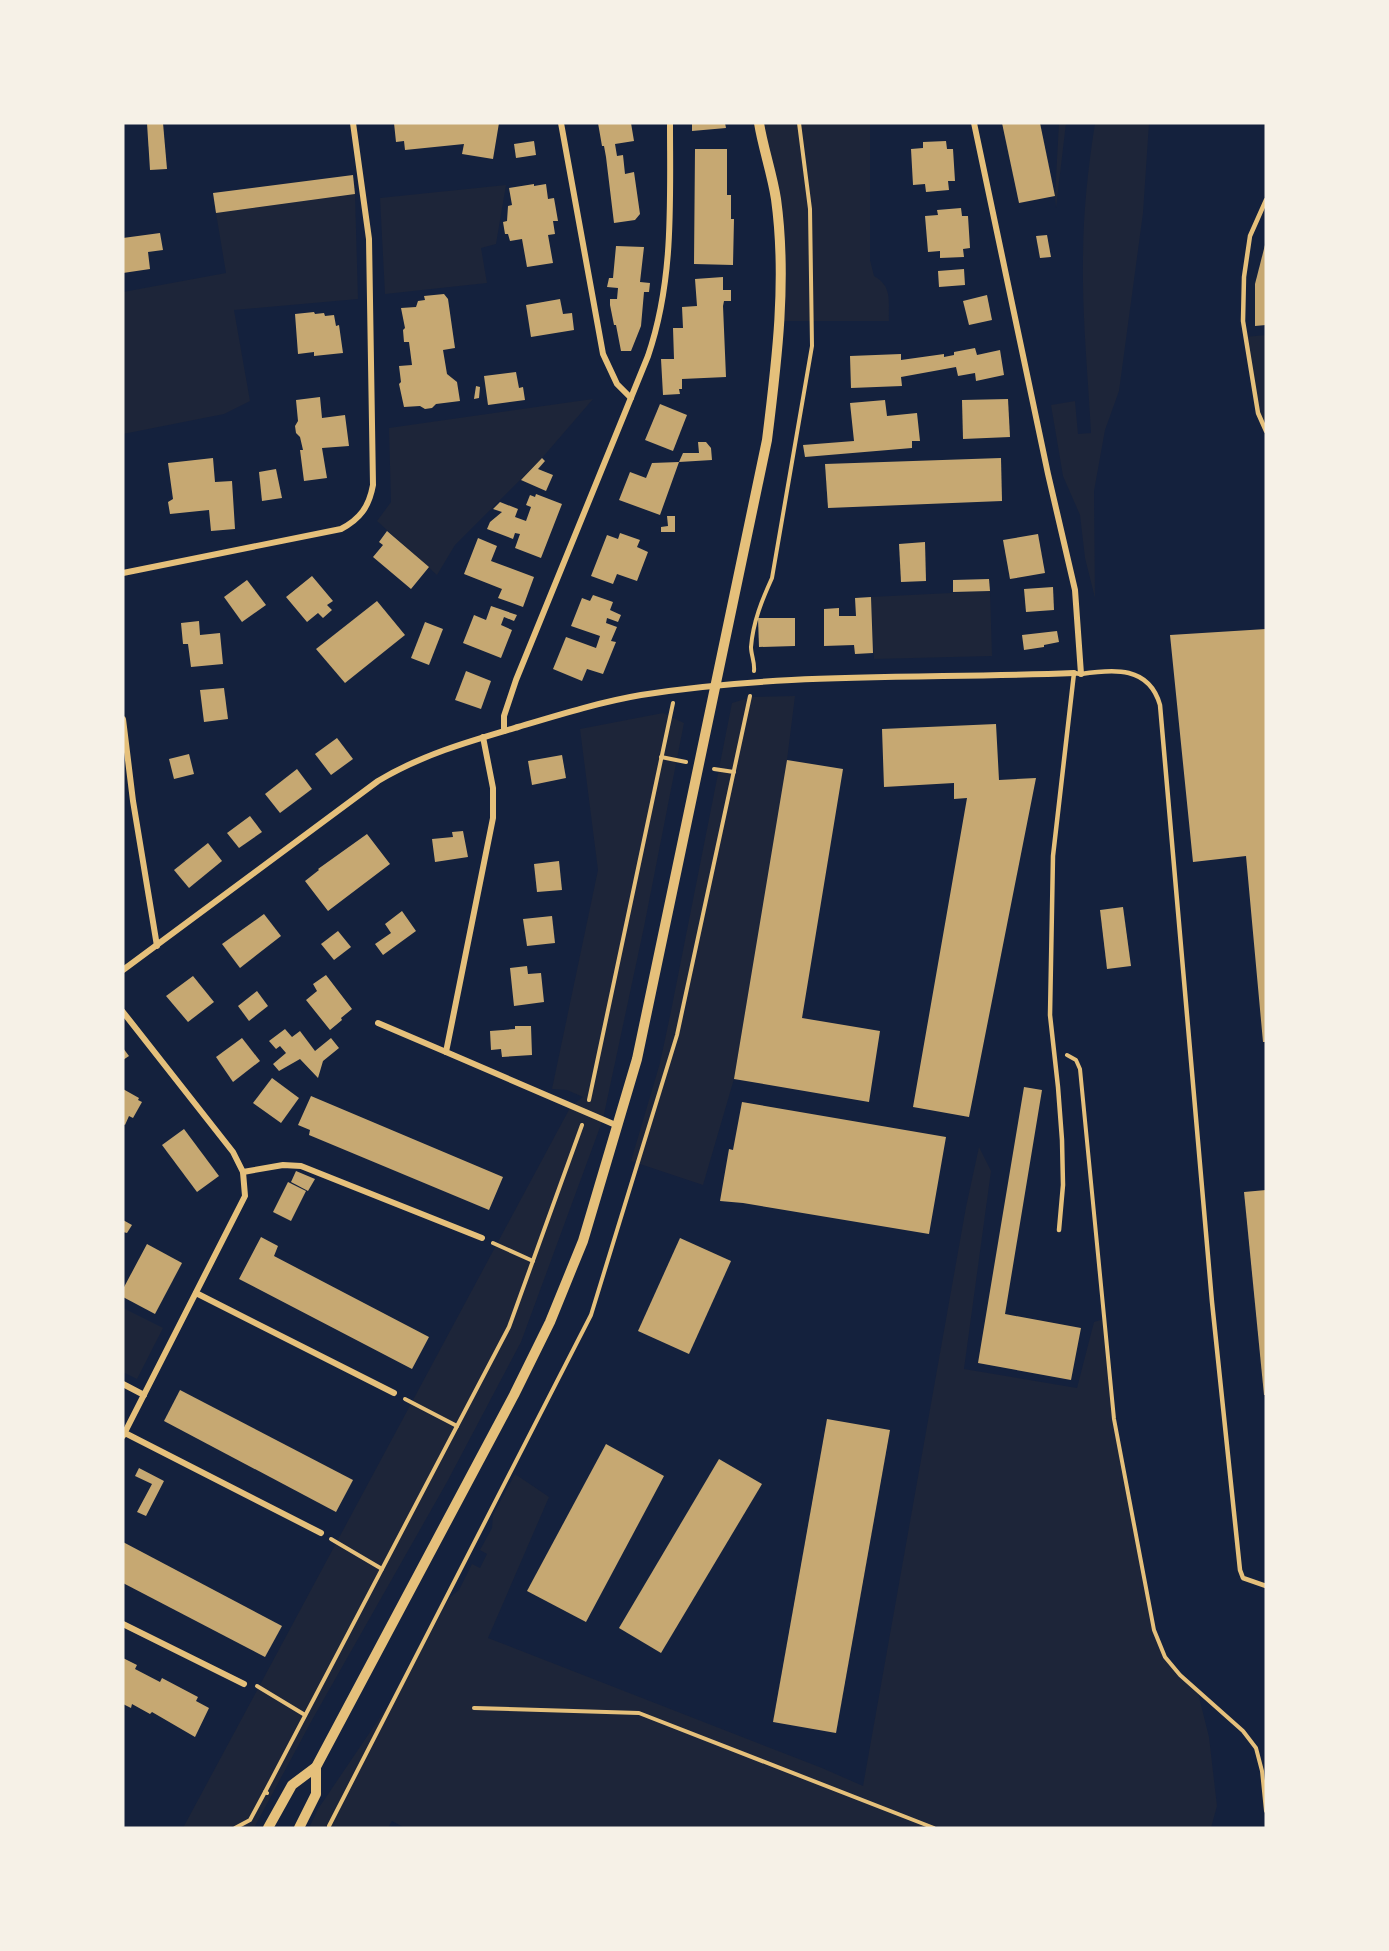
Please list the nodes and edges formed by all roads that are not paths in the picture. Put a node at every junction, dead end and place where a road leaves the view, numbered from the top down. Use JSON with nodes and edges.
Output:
{"nodes":[{"id":1,"x":353,"y":123,"type":"edge"},
{"id":2,"x":561,"y":123,"type":"edge"},
{"id":3,"x":670,"y":123,"type":"edge"},
{"id":4,"x":759,"y":123,"type":"edge"},
{"id":5,"x":974,"y":123,"type":"edge"},
{"id":6,"x":1266,"y":200,"type":"edge"},
{"id":7,"x":631,"y":398,"type":"junction"},
{"id":8,"x":1266,"y":431,"type":"edge"},
{"id":9,"x":123,"y":573,"type":"edge"},
{"id":10,"x":1077,"y":673,"type":"junction"},
{"id":11,"x":715,"y":687,"type":"junction"},
{"id":12,"x":123,"y":719,"type":"edge"},
{"id":13,"x":504,"y":731,"type":"junction"},
{"id":14,"x":483,"y":737,"type":"junction"},
{"id":15,"x":157,"y":946,"type":"junction"},
{"id":16,"x":123,"y":970,"type":"edge"},
{"id":17,"x":123,"y":1012,"type":"edge"},
{"id":18,"x":378,"y":1023,"type":"dead end"},
{"id":19,"x":446,"y":1052,"type":"junction"},
{"id":20,"x":618,"y":1126,"type":"junction"},
{"id":21,"x":243,"y":1172,"type":"junction"},
{"id":22,"x":1059,"y":1230,"type":"dead end"},
{"id":23,"x":482,"y":1238,"type":"road end"},
{"id":24,"x":196,"y":1293,"type":"junction"},
{"id":25,"x":123,"y":1384,"type":"edge"},
{"id":26,"x":394,"y":1393,"type":"road end"},
{"id":27,"x":144,"y":1395,"type":"junction"},
{"id":28,"x":124,"y":1435,"type":"edge"},
{"id":29,"x":321,"y":1533,"type":"road end"},
{"id":30,"x":1266,"y":1586,"type":"edge"},
{"id":31,"x":123,"y":1624,"type":"edge"},
{"id":32,"x":244,"y":1684,"type":"road end"},
{"id":33,"x":316,"y":1767,"type":"junction"},
{"id":34,"x":268,"y":1828,"type":"edge"},
{"id":35,"x":299,"y":1828,"type":"edge"}],
"edges":[{"from":1,"to":9,"type":"street"},
{"from":2,"to":7,"type":"street"},
{"from":3,"to":7,"type":"street"},
{"from":4,"to":11,"type":"street"},
{"from":5,"to":10,"type":"street"},
{"from":6,"to":8,"type":"lane"},
{"from":7,"to":13,"type":"street"},
{"from":10,"to":11,"type":"street"},
{"from":10,"to":22,"type":"lane"},
{"from":10,"to":30,"type":"lane"},
{"from":11,"to":13,"type":"street"},
{"from":11,"to":20,"type":"street"},
{"from":12,"to":15,"type":"street"},
{"from":13,"to":14,"type":"street"},
{"from":14,"to":15,"type":"street"},
{"from":14,"to":19,"type":"street"},
{"from":15,"to":16,"type":"street"},
{"from":17,"to":21,"type":"street"},
{"from":18,"to":19,"type":"street"},
{"from":19,"to":20,"type":"street"},
{"from":20,"to":33,"type":"street"},
{"from":21,"to":23,"type":"street"},
{"from":21,"to":24,"type":"street"},
{"from":24,"to":26,"type":"street"},
{"from":24,"to":27,"type":"street"},
{"from":25,"to":27,"type":"street"},
{"from":27,"to":28,"type":"street"},
{"from":28,"to":29,"type":"street"},
{"from":31,"to":32,"type":"street"},
{"from":33,"to":34,"type":"street"},
{"from":33,"to":35,"type":"street"}]}
